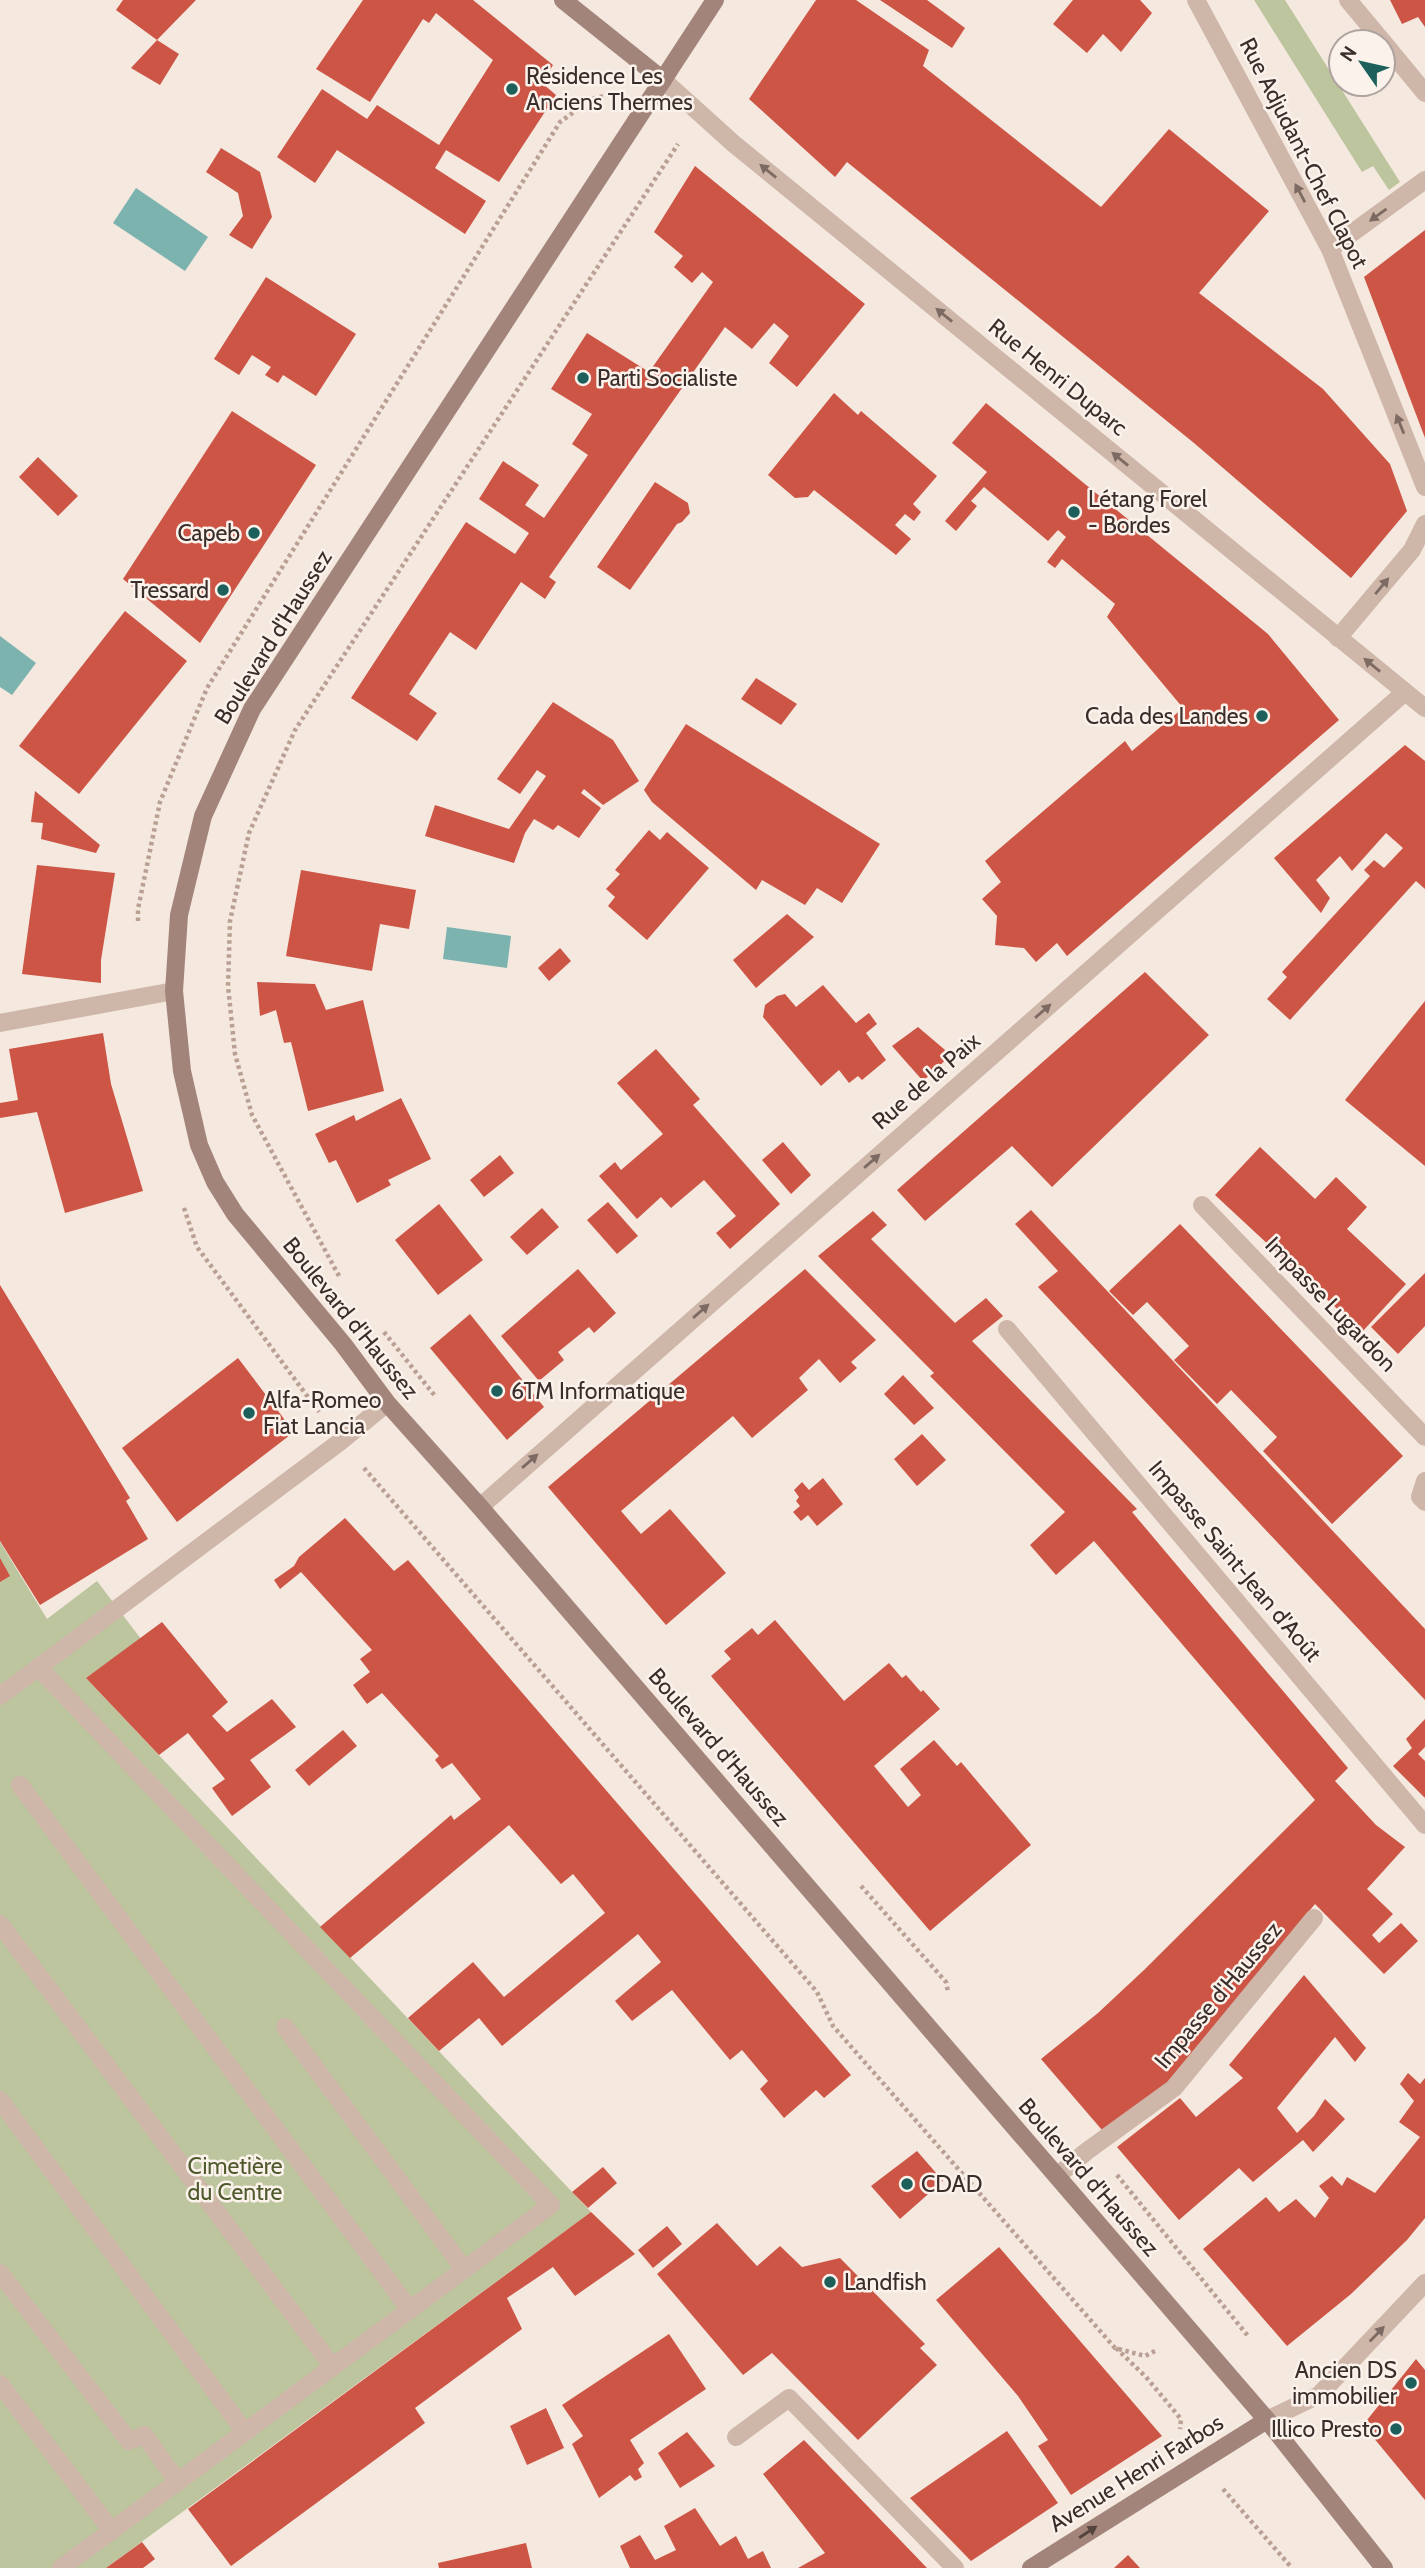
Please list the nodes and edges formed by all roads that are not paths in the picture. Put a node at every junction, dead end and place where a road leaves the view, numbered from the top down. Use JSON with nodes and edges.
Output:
{"nodes":[{"id":1,"x":563,"y":0,"type":"edge"},
{"id":2,"x":715,"y":0,"type":"edge"},
{"id":3,"x":1196,"y":0,"type":"edge"},
{"id":4,"x":1348,"y":0,"type":"edge"},
{"id":5,"x":1371,"y":28,"type":"edge"},
{"id":6,"x":1397,"y":59,"type":"edge"},
{"id":7,"x":663,"y":80,"type":"junction"},
{"id":8,"x":1425,"y":93,"type":"edge"},
{"id":9,"x":1425,"y":180,"type":"edge"},
{"id":10,"x":1330,"y":249,"type":"junction"},
{"id":11,"x":1425,"y":487,"type":"edge"},
{"id":12,"x":1425,"y":524,"type":"edge"},
{"id":13,"x":1338,"y":638,"type":"junction"},
{"id":14,"x":1405,"y":692,"type":"junction"},
{"id":15,"x":1425,"y":708,"type":"edge"},
{"id":16,"x":174,"y":991,"type":"junction"},
{"id":17,"x":0,"y":1023,"type":"edge"},
{"id":18,"x":1202,"y":1205,"type":"dead end"},
{"id":19,"x":1007,"y":1329,"type":"dead end"},
{"id":20,"x":387,"y":1403,"type":"junction"},
{"id":21,"x":1425,"y":1437,"type":"edge"},
{"id":22,"x":1425,"y":1481,"type":"edge"},
{"id":23,"x":1425,"y":1502,"type":"edge"},
{"id":24,"x":480,"y":1507,"type":"junction"},
{"id":25,"x":38,"y":1667,"type":"junction"},
{"id":26,"x":0,"y":1696,"type":"edge"},
{"id":27,"x":20,"y":1785,"type":"dead end"},
{"id":28,"x":1425,"y":1825,"type":"edge"},
{"id":29,"x":1314,"y":1918,"type":"dead end"},
{"id":30,"x":0,"y":1924,"type":"edge"},
{"id":31,"x":285,"y":2027,"type":"dead end"},
{"id":32,"x":0,"y":2100,"type":"edge"},
{"id":33,"x":1057,"y":2176,"type":"junction"},
{"id":34,"x":464,"y":2269,"type":"junction"},
{"id":35,"x":0,"y":2273,"type":"edge"},
{"id":36,"x":1425,"y":2283,"type":"edge"},
{"id":37,"x":410,"y":2310,"type":"junction"},
{"id":38,"x":333,"y":2367,"type":"junction"},
{"id":39,"x":0,"y":2384,"type":"edge"},
{"id":40,"x":1267,"y":2420,"type":"junction"},
{"id":41,"x":245,"y":2432,"type":"junction"},
{"id":42,"x":736,"y":2437,"type":"dead end"},
{"id":43,"x":178,"y":2482,"type":"junction"},
{"id":44,"x":112,"y":2531,"type":"junction"},
{"id":45,"x":61,"y":2568,"type":"edge"},
{"id":46,"x":955,"y":2568,"type":"edge"},
{"id":47,"x":1031,"y":2568,"type":"edge"},
{"id":48,"x":1384,"y":2568,"type":"edge"}],
"edges":[{"from":1,"to":7,"type":"main road"},
{"from":2,"to":7,"type":"main road","name":"Boulevard d'Haussez"},
{"from":10,"to":3,"type":"street","name":"Rue Adjudant-Chef Clapot","one_way":true},
{"from":4,"to":5,"type":"street"},
{"from":6,"to":8,"type":"street"},
{"from":13,"to":7,"type":"street","name":"Rue Henri Duparc","one_way":true},
{"from":7,"to":16,"type":"main road","name":"Boulevard d'Haussez"},
{"from":9,"to":10,"type":"street","one_way":true},
{"from":11,"to":10,"type":"street","name":"Rue Adjudant-Chef Clapot","one_way":true},
{"from":13,"to":12,"type":"street","one_way":true},
{"from":14,"to":13,"type":"street","name":"Rue Henri Duparc","one_way":true},
{"from":14,"to":15,"type":"street","name":"Rue Henri Duparc"},
{"from":24,"to":14,"type":"street","name":"Rue de la Paix","one_way":true},
{"from":16,"to":17,"type":"street"},
{"from":16,"to":20,"type":"main road","name":"Boulevard d'Haussez"},
{"from":18,"to":21,"type":"street","name":"Impasse Lugardon"},
{"from":19,"to":28,"type":"street","name":"Impasse Saint-Jean d'Août"},
{"from":20,"to":24,"type":"main road","name":"Boulevard d'Haussez"},
{"from":20,"to":25,"type":"street"},
{"from":22,"to":23,"type":"street"},
{"from":24,"to":33,"type":"main road","name":"Boulevard d'Haussez"},
{"from":25,"to":26,"type":"street"},
{"from":25,"to":34,"type":"street"},
{"from":27,"to":37,"type":"street"},
{"from":29,"to":33,"type":"street","name":"Impasse d'Haussez"},
{"from":30,"to":38,"type":"street"},
{"from":31,"to":34,"type":"street"},
{"from":32,"to":41,"type":"street"},
{"from":33,"to":40,"type":"main road","name":"Boulevard d'Haussez"},
{"from":34,"to":37,"type":"street"},
{"from":35,"to":43,"type":"street"},
{"from":40,"to":36,"type":"street","one_way":true},
{"from":37,"to":38,"type":"street"},
{"from":38,"to":41,"type":"street"},
{"from":39,"to":44,"type":"street"},
{"from":47,"to":40,"type":"main road","name":"Avenue Henri Farbos","one_way":true},
{"from":40,"to":48,"type":"main road","name":"Boulevard d'Haussez"},
{"from":41,"to":43,"type":"street"},
{"from":42,"to":46,"type":"street"},
{"from":43,"to":44,"type":"street"},
{"from":44,"to":45,"type":"street"}]}
